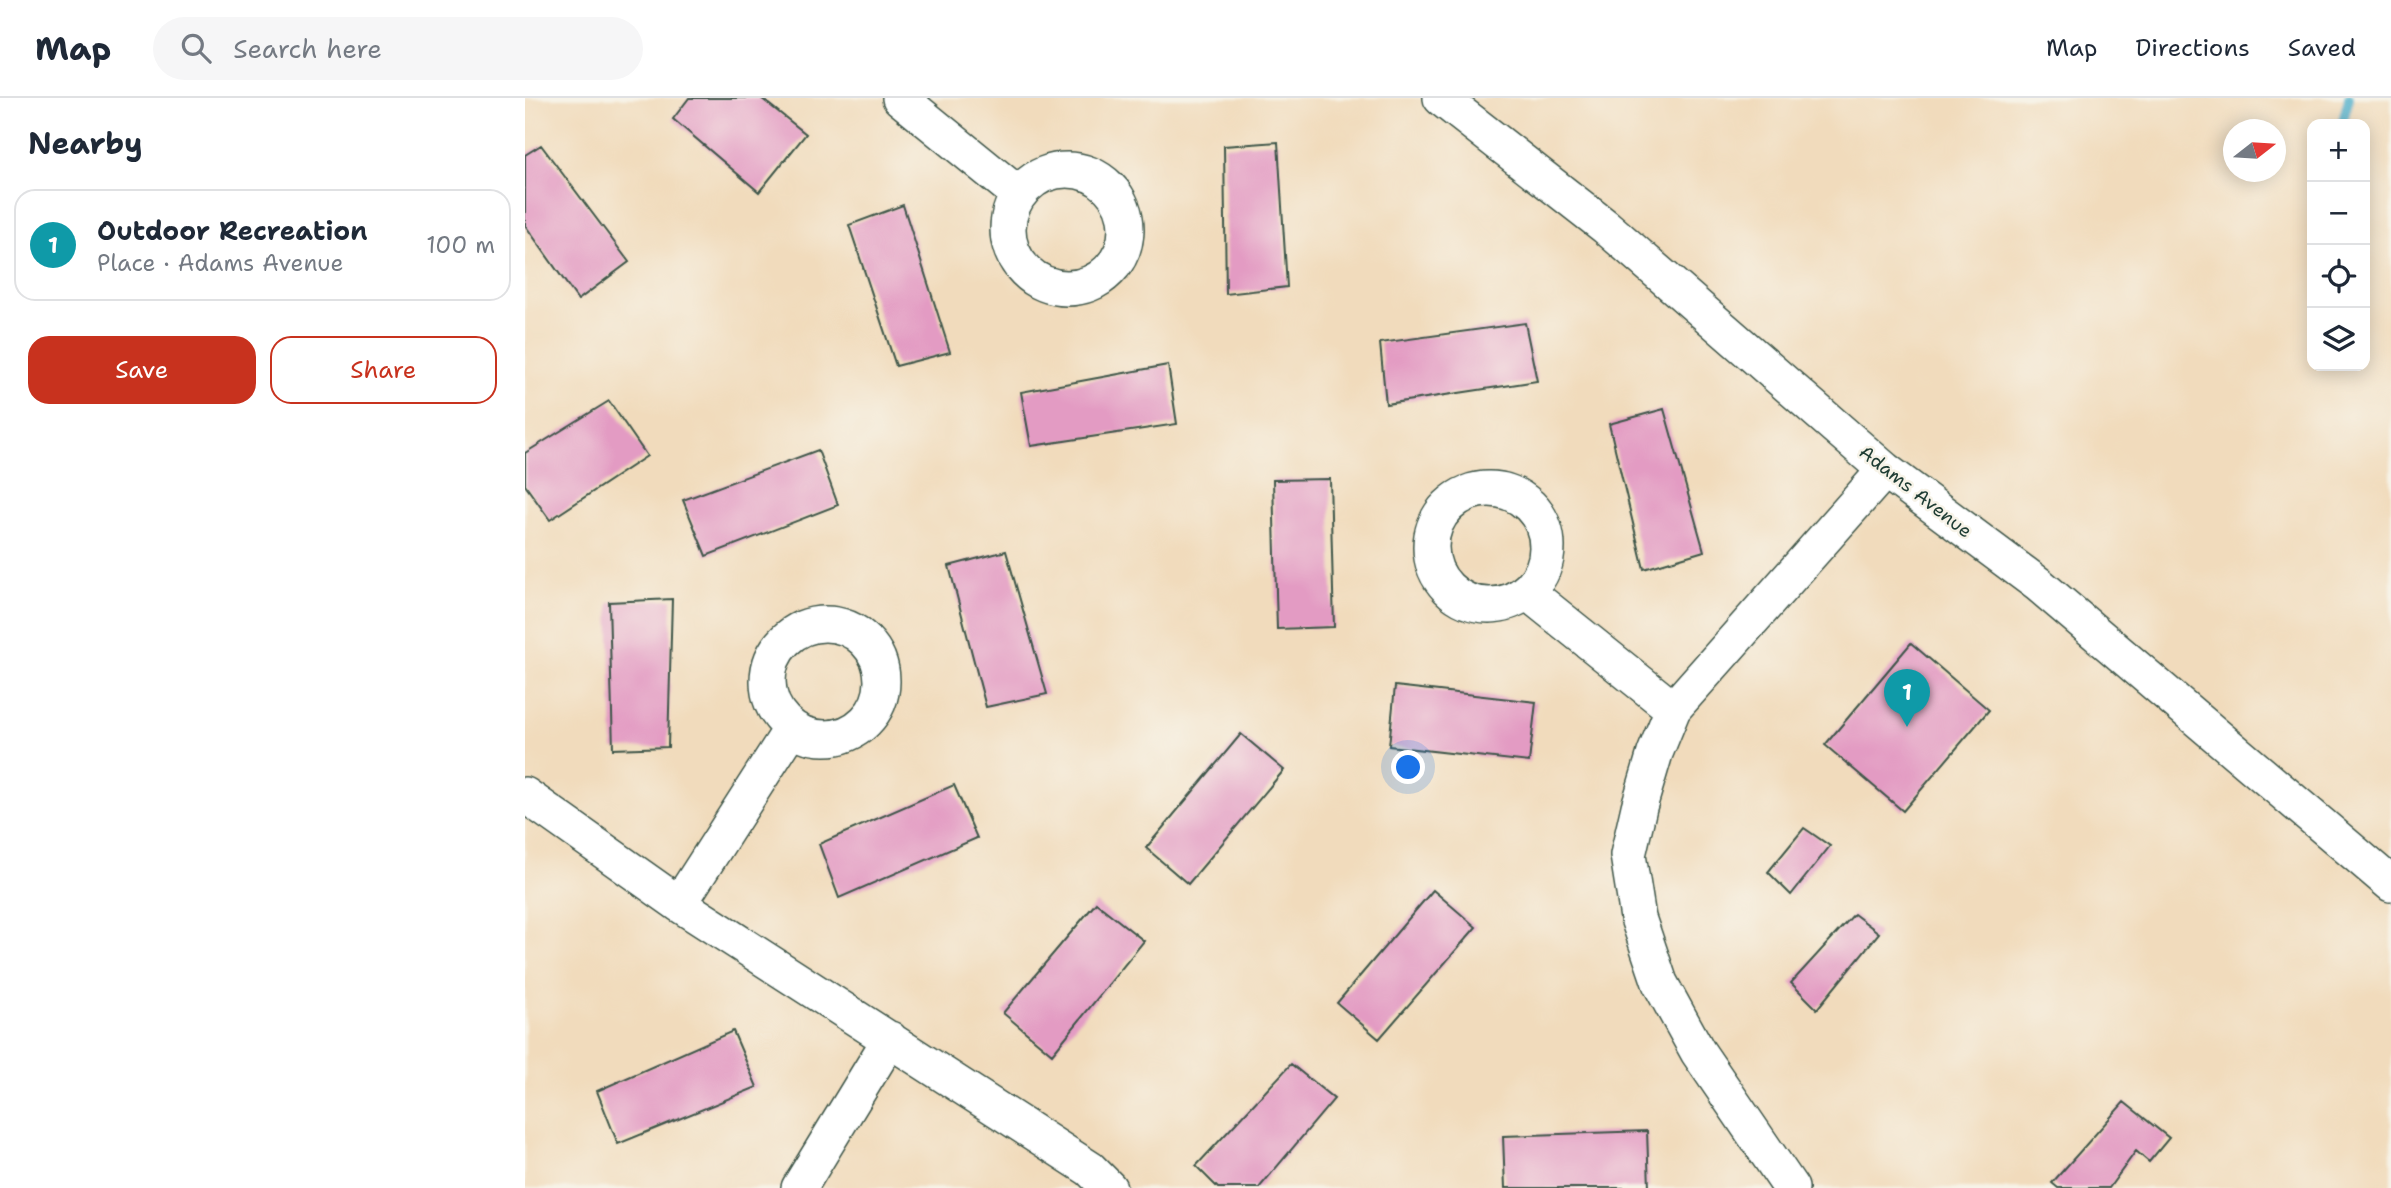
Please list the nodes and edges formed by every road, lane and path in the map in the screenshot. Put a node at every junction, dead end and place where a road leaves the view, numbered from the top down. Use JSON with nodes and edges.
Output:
{"nodes":[{"id":1,"x":900,"y":98,"type":"edge"},
{"id":2,"x":1441,"y":98,"type":"edge"},
{"id":3,"x":1018,"y":194,"type":"dead end"},
{"id":4,"x":1885,"y":470,"type":"junction"},
{"id":5,"x":1527,"y":592,"type":"dead end"},
{"id":6,"x":1674,"y":709,"type":"junction"},
{"id":7,"x":792,"y":728,"type":"dead end"},
{"id":8,"x":525,"y":795,"type":"edge"},
{"id":9,"x":2391,"y":884,"type":"edge"},
{"id":10,"x":679,"y":904,"type":"junction"},
{"id":11,"x":890,"y":1039,"type":"junction"},
{"id":12,"x":799,"y":1188,"type":"edge"},
{"id":13,"x":1109,"y":1188,"type":"edge"},
{"id":14,"x":1791,"y":1188,"type":"edge"}],
"edges":[{"from":1,"to":3,"type":"street"},
{"from":2,"to":4,"type":"street","name":"Adams Avenue"},
{"from":4,"to":6,"type":"street"},
{"from":4,"to":9,"type":"street","name":"Adams Avenue"},
{"from":5,"to":6,"type":"street"},
{"from":6,"to":14,"type":"street"},
{"from":7,"to":10,"type":"street"},
{"from":8,"to":10,"type":"street"},
{"from":10,"to":11,"type":"street"},
{"from":11,"to":12,"type":"street"},
{"from":11,"to":13,"type":"street"}]}
